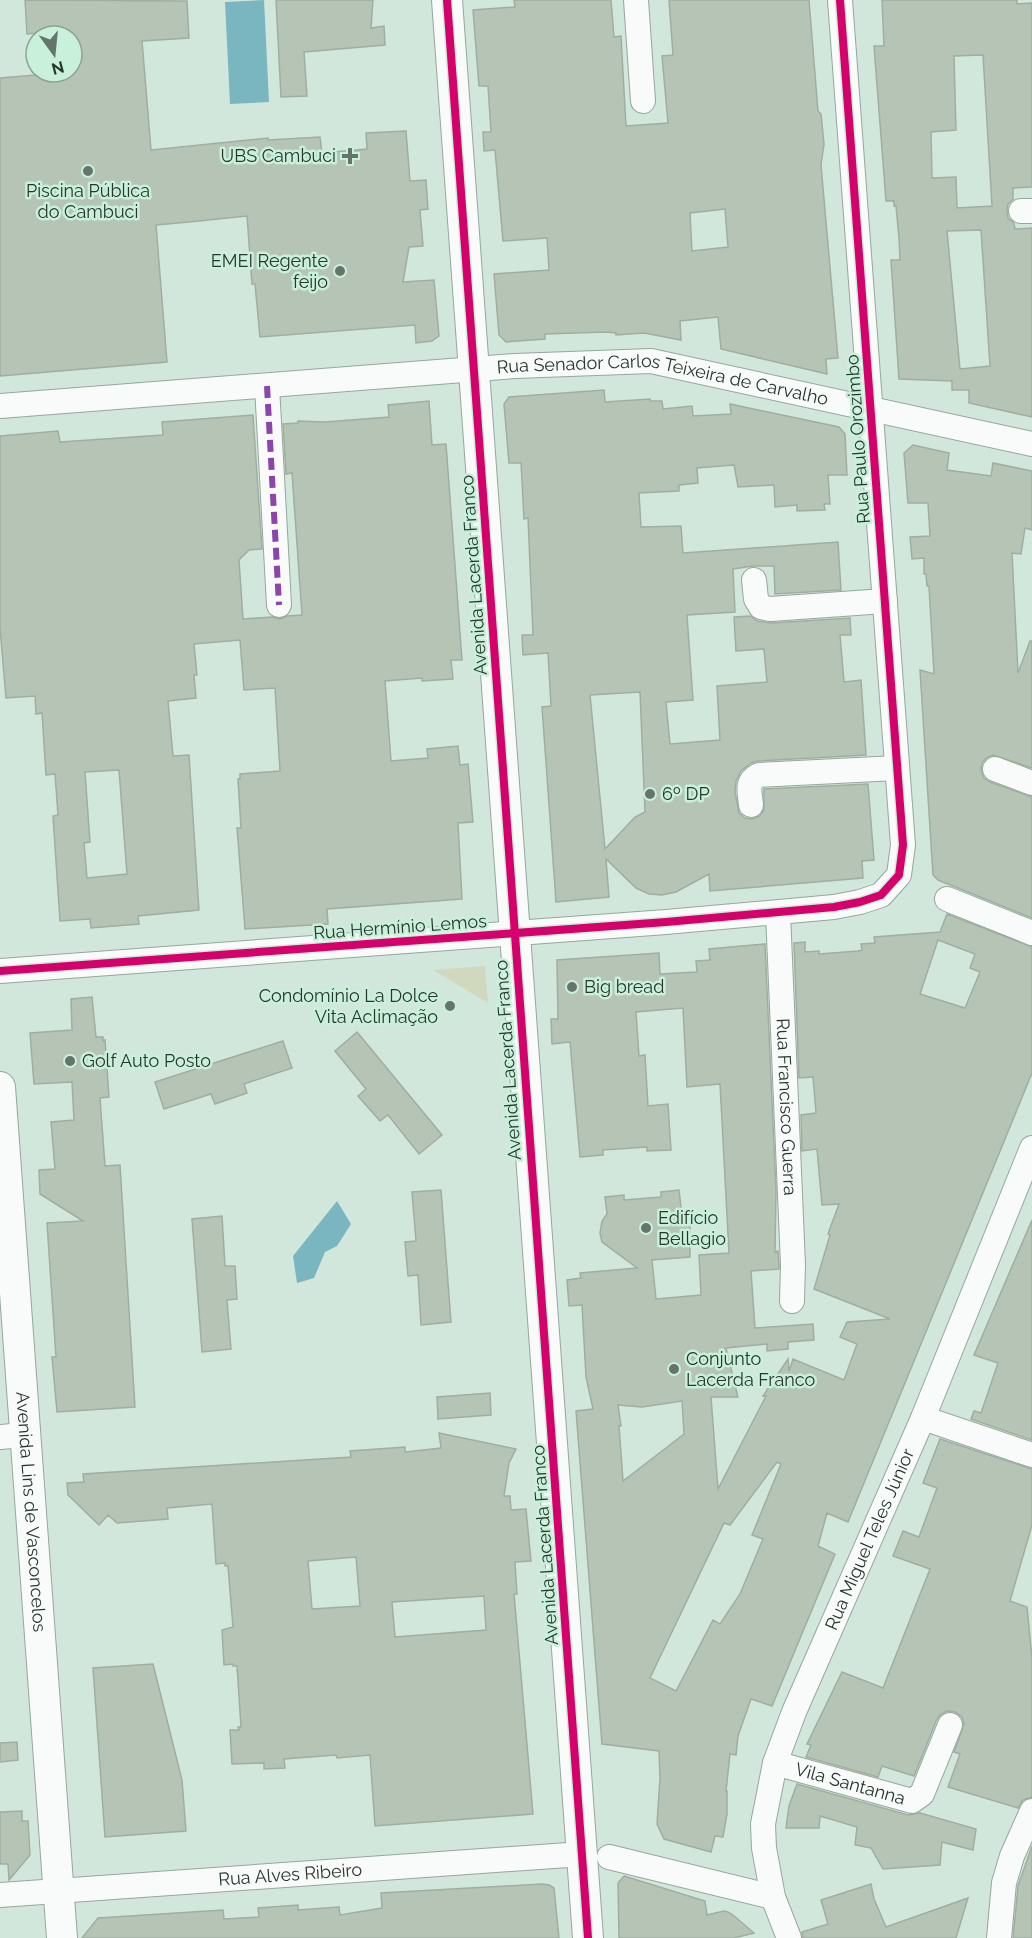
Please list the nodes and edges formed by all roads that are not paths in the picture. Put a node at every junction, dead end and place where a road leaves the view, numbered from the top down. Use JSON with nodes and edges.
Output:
{"nodes":[{"id":1,"x":447,"y":0,"type":"edge"},
{"id":2,"x":636,"y":0,"type":"edge"},
{"id":3,"x":840,"y":0,"type":"edge"},
{"id":4,"x":644,"y":101,"type":"dead end"},
{"id":5,"x":473,"y":369,"type":"junction"},
{"id":6,"x":267,"y":386,"type":"junction"},
{"id":7,"x":0,"y":406,"type":"edge"},
{"id":8,"x":871,"y":408,"type":"junction"},
{"id":9,"x":1032,"y":444,"type":"edge"},
{"id":10,"x":754,"y":580,"type":"dead end"},
{"id":11,"x":885,"y":601,"type":"junction"},
{"id":12,"x":279,"y":605,"type":"dead end"},
{"id":13,"x":897,"y":768,"type":"junction"},
{"id":14,"x":995,"y":769,"type":"dead end"},
{"id":15,"x":1032,"y":783,"type":"edge"},
{"id":16,"x":751,"y":806,"type":"dead end"},
{"id":17,"x":900,"y":875,"type":"joint"},
{"id":18,"x":947,"y":898,"type":"dead end"},
{"id":19,"x":778,"y":913,"type":"junction"},
{"id":20,"x":513,"y":933,"type":"junction"},
{"id":21,"x":1032,"y":933,"type":"edge"},
{"id":22,"x":0,"y":971,"type":"edge"},
{"id":23,"x":0,"y":1087,"type":"edge"},
{"id":24,"x":1032,"y":1148,"type":"edge"},
{"id":25,"x":792,"y":1301,"type":"dead end"},
{"id":26,"x":923,"y":1418,"type":"junction"},
{"id":27,"x":12,"y":1436,"type":"edge"},
{"id":28,"x":1032,"y":1455,"type":"edge"},
{"id":29,"x":950,"y":1725,"type":"dead end"},
{"id":30,"x":775,"y":1763,"type":"junction"},
{"id":31,"x":1032,"y":1812,"type":"edge"},
{"id":32,"x":595,"y":1856,"type":"junction"},
{"id":33,"x":59,"y":1892,"type":"junction"},
{"id":34,"x":0,"y":1895,"type":"edge"},
{"id":35,"x":773,"y":1897,"type":"junction"},
{"id":36,"x":62,"y":1938,"type":"edge"},
{"id":37,"x":588,"y":1938,"type":"edge"},
{"id":38,"x":789,"y":1938,"type":"edge"},
{"id":39,"x":999,"y":1938,"type":"edge"}],
"edges":[{"from":1,"to":5,"type":"street","name":"Avenida Lacerda Franco"},
{"from":2,"to":4,"type":"street"},
{"from":3,"to":8,"type":"street","name":"Rua Paulo Orozimbo"},
{"from":5,"to":6,"type":"street","name":"Rua Senador Carlos Teixeira de Carvalho"},
{"from":5,"to":8,"type":"street","name":"Rua Senador Carlos Teixeira de Carvalho"},
{"from":5,"to":20,"type":"street","name":"Avenida Lacerda Franco"},
{"from":6,"to":7,"type":"street","name":"Rua Senador Carlos Teixeira de Carvalho"},
{"from":6,"to":12,"type":"street"},
{"from":8,"to":9,"type":"street","name":"Rua Senador Carlos Teixeira de Carvalho"},
{"from":8,"to":11,"type":"street","name":"Rua Paulo Orozimbo"},
{"from":10,"to":11,"type":"street"},
{"from":11,"to":13,"type":"street","name":"Rua Paulo Orozimbo"},
{"from":13,"to":16,"type":"street"},
{"from":13,"to":17,"type":"street","name":"Rua Paulo Orozimbo"},
{"from":14,"to":15,"type":"street"},
{"from":17,"to":19,"type":"street","name":"Rua Hermínio Lemos"},
{"from":18,"to":21,"type":"street"},
{"from":19,"to":20,"type":"street","name":"Rua Hermínio Lemos"},
{"from":19,"to":25,"type":"street","name":"Rua Francisco Guerra"},
{"from":20,"to":22,"type":"street","name":"Rua Hermínio Lemos"},
{"from":20,"to":32,"type":"street","name":"Avenida Lacerda Franco"},
{"from":23,"to":27,"type":"street","name":"Avenida Lins de Vasconcelos"},
{"from":24,"to":26,"type":"street","name":"Rua Miguel Teles Júnior"},
{"from":26,"to":28,"type":"street"},
{"from":26,"to":30,"type":"street","name":"Rua Miguel Teles Júnior"},
{"from":27,"to":33,"type":"street","name":"Avenida Lins de Vasconcelos"},
{"from":29,"to":30,"type":"street","name":"Vila Santanna"},
{"from":30,"to":35,"type":"street","name":"Rua Miguel Teles Júnior"},
{"from":31,"to":39,"type":"street"},
{"from":32,"to":33,"type":"street","name":"Rua Alves Ribeiro"},
{"from":32,"to":35,"type":"street","name":"Rua Alves Ribeiro"},
{"from":32,"to":37,"type":"street","name":"Avenida Lacerda Franco"},
{"from":33,"to":34,"type":"street","name":"Rua Alves Ribeiro"},
{"from":33,"to":36,"type":"street","name":"Avenida Lins de Vasconcelos"},
{"from":35,"to":38,"type":"street","name":"Rua Miguel Teles Júnior"}]}
